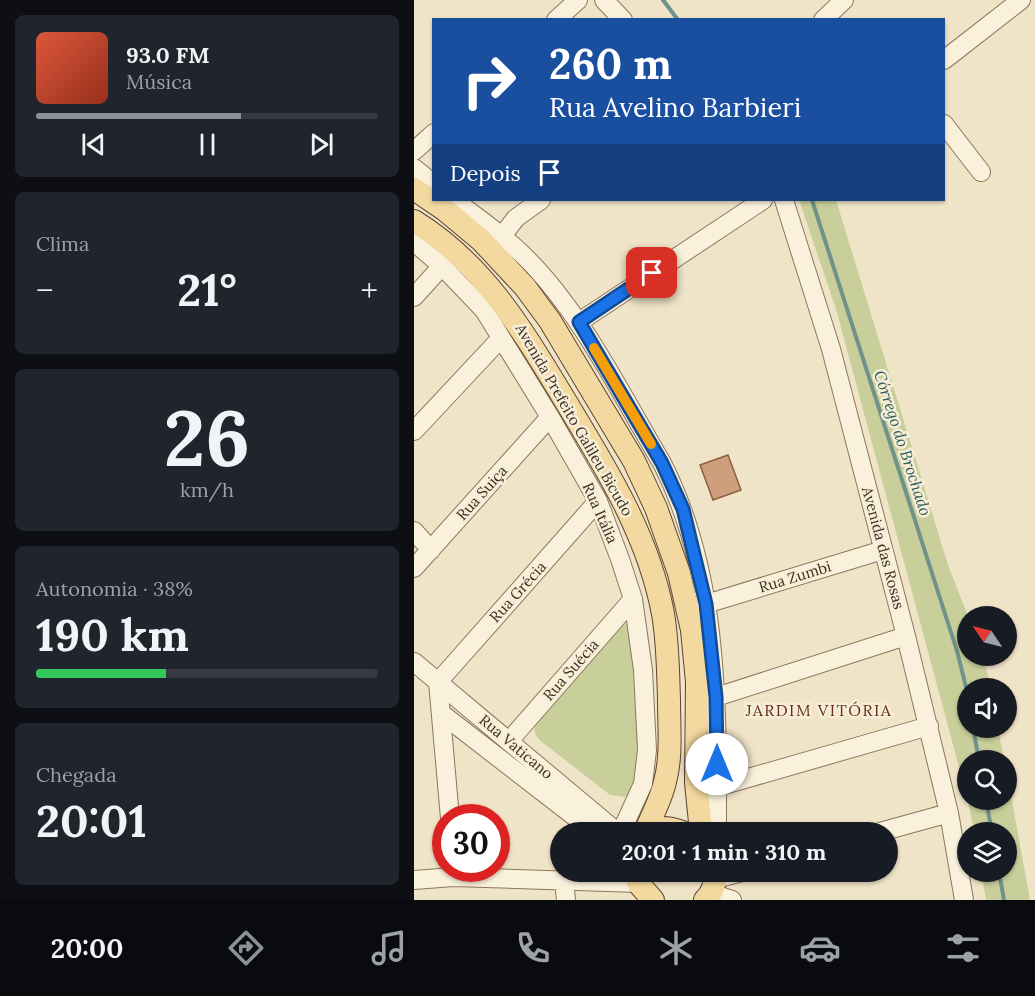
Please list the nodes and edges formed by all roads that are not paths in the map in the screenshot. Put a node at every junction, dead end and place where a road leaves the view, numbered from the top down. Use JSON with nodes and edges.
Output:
{"nodes":[{"id":1,"x":578,"y":0,"type":"edge"},
{"id":2,"x":604,"y":0,"type":"edge"},
{"id":3,"x":844,"y":0,"type":"edge"},
{"id":4,"x":1021,"y":0,"type":"edge"},
{"id":5,"x":558,"y":18,"type":"edge"},
{"id":6,"x":621,"y":18,"type":"edge"},
{"id":7,"x":825,"y":18,"type":"edge"},
{"id":8,"x":945,"y":59,"type":"edge"},
{"id":9,"x":945,"y":125,"type":"edge"},
{"id":10,"x":432,"y":135,"type":"edge"},
{"id":11,"x":414,"y":151,"type":"edge"},
{"id":12,"x":414,"y":168,"type":"edge"},
{"id":13,"x":981,"y":172,"type":"dead end"},
{"id":14,"x":432,"y":182,"type":"edge"},
{"id":15,"x":414,"y":189,"type":"edge"},
{"id":16,"x":432,"y":201,"type":"edge"},
{"id":17,"x":432,"y":201,"type":"edge"},
{"id":18,"x":455,"y":201,"type":"edge"},
{"id":19,"x":540,"y":201,"type":"edge"},
{"id":20,"x":761,"y":201,"type":"edge"},
{"id":21,"x":784,"y":201,"type":"edge"},
{"id":22,"x":414,"y":221,"type":"edge"},
{"id":23,"x":502,"y":236,"type":"junction"},
{"id":24,"x":414,"y":243,"type":"edge"},
{"id":25,"x":442,"y":266,"type":"junction"},
{"id":26,"x":414,"y":297,"type":"edge"},
{"id":27,"x":579,"y":322,"type":"junction"},
{"id":28,"x":501,"y":338,"type":"junction"},
{"id":29,"x":550,"y":417,"type":"junction"},
{"id":30,"x":414,"y":431,"type":"edge"},
{"id":31,"x":598,"y":501,"type":"junction"},
{"id":32,"x":414,"y":531,"type":"edge"},
{"id":33,"x":431,"y":550,"type":"junction"},
{"id":34,"x":883,"y":550,"type":"junction"},
{"id":35,"x":414,"y":568,"type":"edge"},
{"id":36,"x":633,"y":599,"type":"junction"},
{"id":37,"x":706,"y":604,"type":"junction"},
{"id":38,"x":906,"y":636,"type":"junction"},
{"id":39,"x":414,"y":662,"type":"edge"},
{"id":40,"x":438,"y":682,"type":"junction"},
{"id":41,"x":716,"y":697,"type":"junction"},
{"id":42,"x":442,"y":714,"type":"junction"},
{"id":43,"x":929,"y":726,"type":"junction"},
{"id":44,"x":509,"y":741,"type":"junction"},
{"id":45,"x":717,"y":787,"type":"junction"},
{"id":46,"x":449,"y":804,"type":"edge"},
{"id":47,"x":949,"y":813,"type":"junction"},
{"id":48,"x":583,"y":822,"type":"edge"},
{"id":49,"x":607,"y":822,"type":"edge"},
{"id":50,"x":624,"y":822,"type":"edge"},
{"id":51,"x":651,"y":822,"type":"edge"},
{"id":52,"x":700,"y":822,"type":"edge"},
{"id":53,"x":717,"y":822,"type":"edge"},
{"id":54,"x":898,"y":827,"type":"edge"},
{"id":55,"x":432,"y":877,"type":"edge"},
{"id":56,"x":510,"y":877,"type":"edge"},
{"id":57,"x":550,"y":879,"type":"edge"},
{"id":58,"x":414,"y":880,"type":"edge"},
{"id":59,"x":564,"y":882,"type":"edge"},
{"id":60,"x":582,"y":882,"type":"edge"},
{"id":61,"x":730,"y":882,"type":"edge"},
{"id":62,"x":643,"y":889,"type":"edge"},
{"id":63,"x":717,"y":892,"type":"edge"},
{"id":64,"x":566,"y":900,"type":"edge"},
{"id":65,"x":964,"y":900,"type":"edge"}],
"edges":[{"from":1,"to":5,"type":"street"},
{"from":2,"to":6,"type":"street"},
{"from":3,"to":7,"type":"street"},
{"from":4,"to":8,"type":"street"},
{"from":9,"to":13,"type":"street"},
{"from":10,"to":11,"type":"street"},
{"from":12,"to":14,"type":"street"},
{"from":15,"to":17,"type":"main road","name":"Avenida Prefeito Galileu Bicudo"},
{"from":16,"to":52,"type":"main road","name":"Avenida Prefeito Galileu Bicudo"},
{"from":18,"to":23,"type":"street"},
{"from":19,"to":23,"type":"street"},
{"from":20,"to":27,"type":"street"},
{"from":21,"to":34,"type":"street","name":"Avenida das Rosas"},
{"from":22,"to":51,"type":"main road","name":"Avenida Prefeito Galileu Bicudo"},
{"from":23,"to":27,"type":"street"},
{"from":24,"to":25,"type":"street","name":"Rua Itália"},
{"from":25,"to":26,"type":"street"},
{"from":25,"to":28,"type":"street","name":"Rua Itália"},
{"from":27,"to":37,"type":"street"},
{"from":28,"to":29,"type":"street","name":"Rua Itália"},
{"from":28,"to":30,"type":"street"},
{"from":29,"to":31,"type":"street","name":"Rua Itália"},
{"from":29,"to":33,"type":"street","name":"Rua Suiça"},
{"from":31,"to":36,"type":"street","name":"Rua Itália"},
{"from":31,"to":40,"type":"street","name":"Rua Grécia"},
{"from":32,"to":33,"type":"street"},
{"from":33,"to":35,"type":"street","name":"Rua Suiça"},
{"from":34,"to":37,"type":"street","name":"Rua Zumbi"},
{"from":34,"to":38,"type":"street","name":"Avenida das Rosas"},
{"from":36,"to":44,"type":"street","name":"Rua Suécia"},
{"from":36,"to":50,"type":"street","name":"Rua Itália"},
{"from":37,"to":41,"type":"street"},
{"from":38,"to":41,"type":"street"},
{"from":38,"to":43,"type":"street","name":"Avenida das Rosas"},
{"from":39,"to":40,"type":"street","name":"Rua Vaticano"},
{"from":40,"to":42,"type":"street"},
{"from":40,"to":44,"type":"street","name":"Rua Vaticano"},
{"from":41,"to":45,"type":"street"},
{"from":42,"to":46,"type":"street"},
{"from":42,"to":48,"type":"street"},
{"from":43,"to":45,"type":"street"},
{"from":43,"to":47,"type":"street","name":"Avenida das Rosas"},
{"from":44,"to":49,"type":"street","name":"Rua Vaticano"},
{"from":45,"to":53,"type":"street"},
{"from":47,"to":54,"type":"street"},
{"from":47,"to":65,"type":"street","name":"Avenida das Rosas"},
{"from":55,"to":58,"type":"street"},
{"from":56,"to":57,"type":"street"},
{"from":59,"to":64,"type":"street"},
{"from":60,"to":62,"type":"street"},
{"from":61,"to":63,"type":"street"}]}
